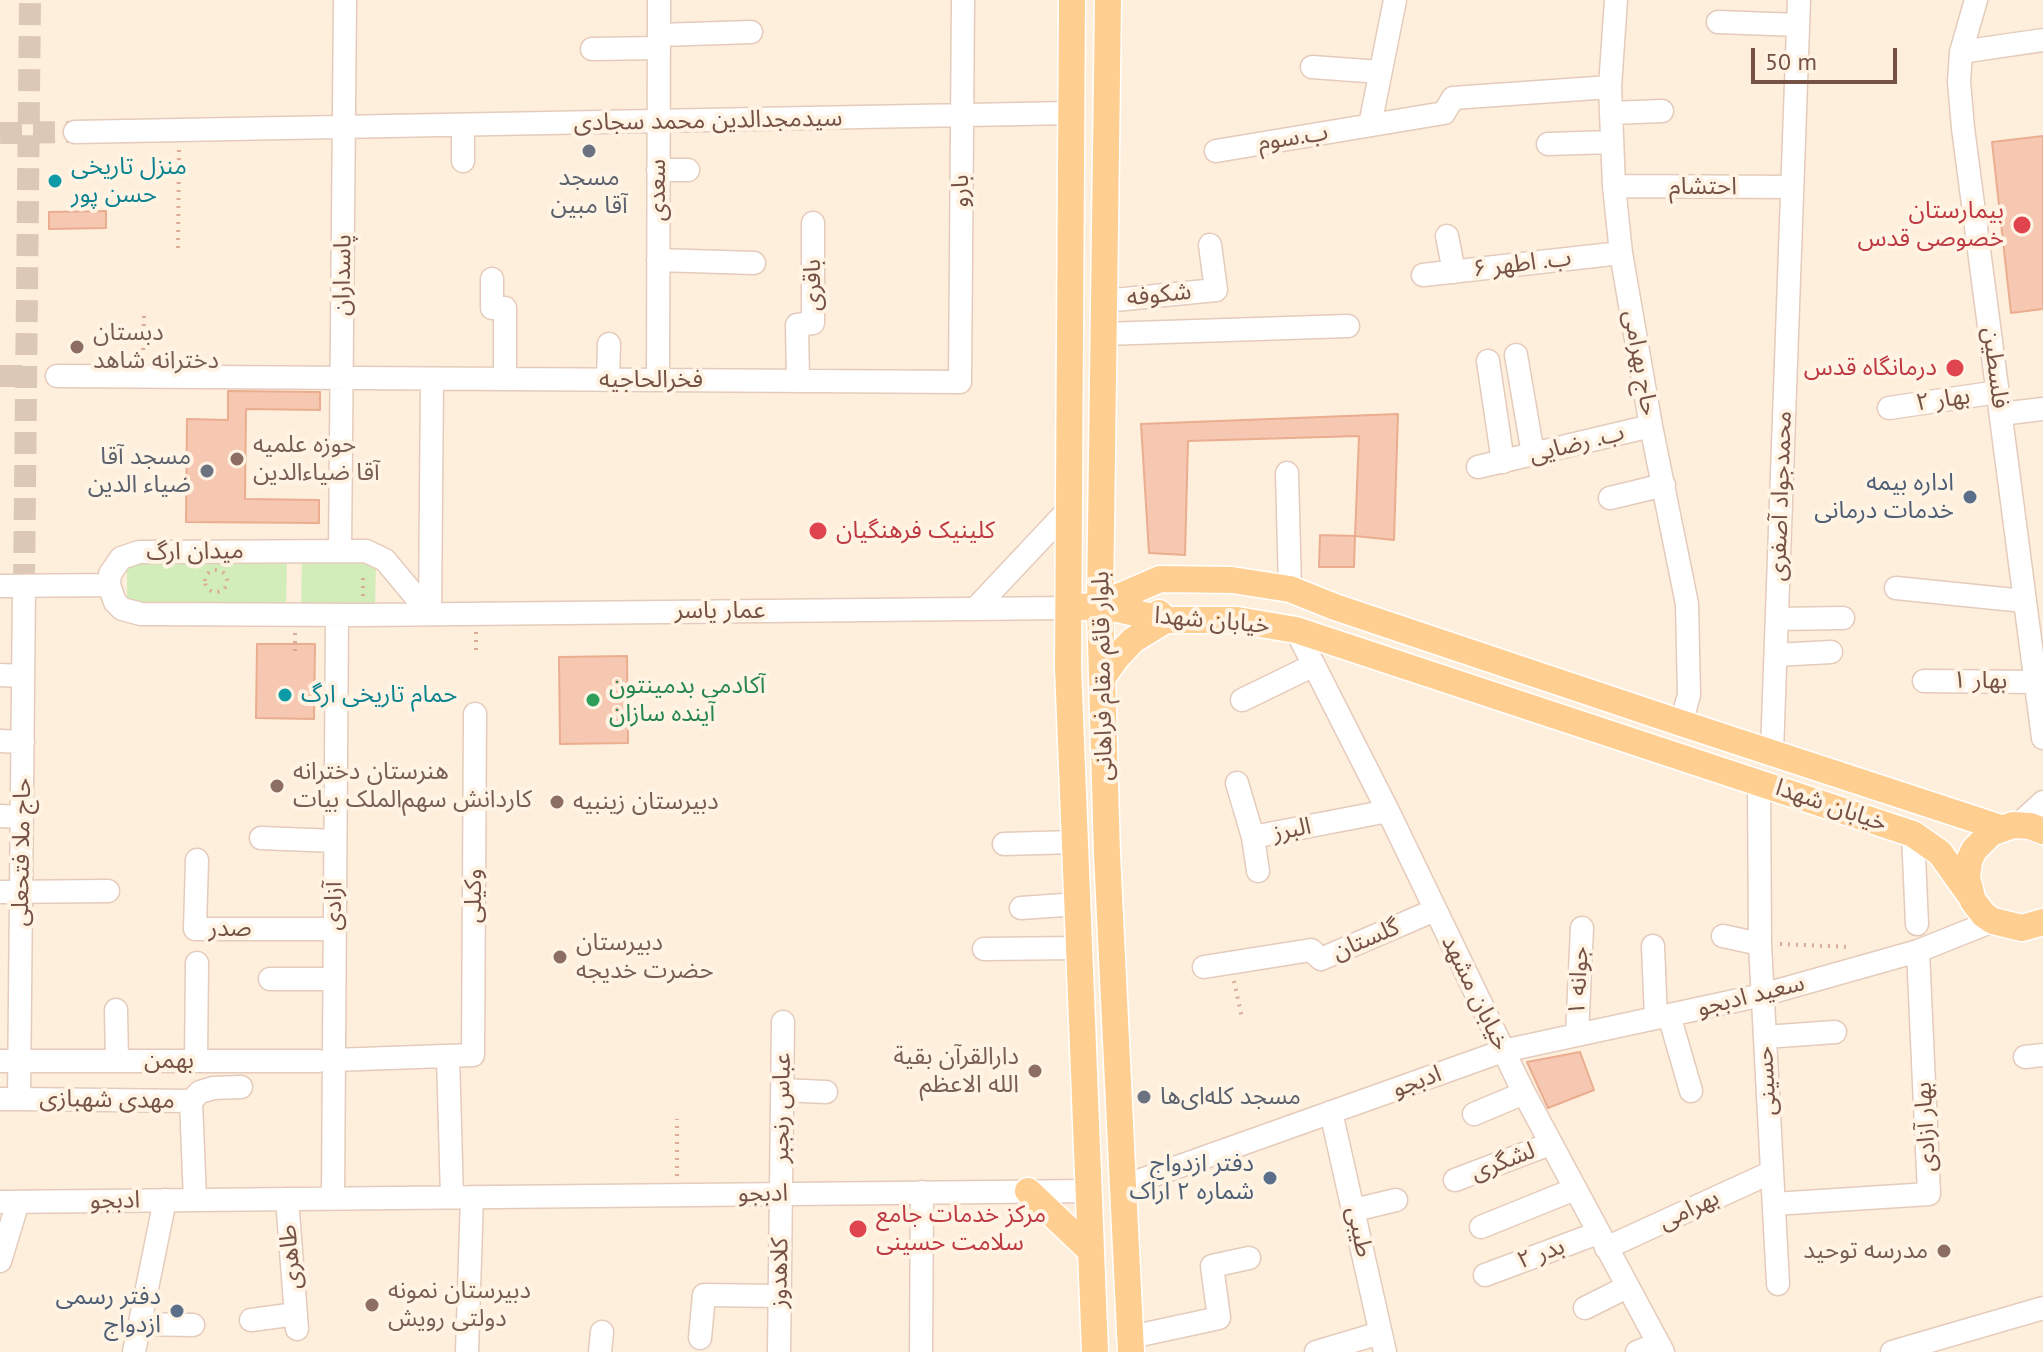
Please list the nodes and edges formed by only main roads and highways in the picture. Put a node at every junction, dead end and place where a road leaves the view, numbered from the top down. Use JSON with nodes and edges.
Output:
{"nodes":[{"id":1,"x":1072,"y":0,"type":"edge"},
{"id":2,"x":1108,"y":0,"type":"edge"},
{"id":3,"x":1160,"y":579,"type":"junction"},
{"id":4,"x":1100,"y":605,"type":"junction"},
{"id":5,"x":1068,"y":608,"type":"junction"},
{"id":6,"x":1166,"y":620,"type":"junction"},
{"id":7,"x":1102,"y":678,"type":"junction"},
{"id":8,"x":2021,"y":828,"type":"edge"},
{"id":9,"x":1970,"y":895,"type":"junction"},
{"id":10,"x":2043,"y":922,"type":"edge"},
{"id":11,"x":1124,"y":1186,"type":"junction"},
{"id":12,"x":1028,"y":1191,"type":"road end"},
{"id":13,"x":1089,"y":1191,"type":"junction"},
{"id":14,"x":1090,"y":1250,"type":"junction"},
{"id":15,"x":1131,"y":1344,"type":"edge"},
{"id":16,"x":1095,"y":1352,"type":"edge"}],
"edges":[{"from":1,"to":5,"type":"main road","name":"بلوار قائم مقام فراهانی"},
{"from":2,"to":4,"type":"main road","name":"بلوار قائم مقام فراهانی"},
{"from":3,"to":4,"type":"main road","name":"خیابان شهدا"},
{"from":3,"to":6,"type":"main road"},
{"from":3,"to":8,"type":"main road","name":"خیابان شهدا"},
{"from":4,"to":5,"type":"main road"},
{"from":4,"to":6,"type":"main road","name":"خیابان شهدا"},
{"from":4,"to":7,"type":"main road","name":"بلوار قائم مقام فراهانی"},
{"from":5,"to":13,"type":"main road","name":"بلوار قائم مقام فراهانی"},
{"from":6,"to":7,"type":"main road"},
{"from":6,"to":9,"type":"main road","name":"خیابان شهدا"},
{"from":7,"to":11,"type":"main road","name":"بلوار قائم مقام فراهانی"},
{"from":8,"to":9,"type":"main road"},
{"from":9,"to":10,"type":"main road","name":"خیابان شهدا"},
{"from":11,"to":13,"type":"main road","name":"ادبجو"},
{"from":11,"to":15,"type":"main road","name":"بلوار قائم مقام فراهانی"},
{"from":12,"to":14,"type":"main road"},
{"from":13,"to":14,"type":"main road","name":"بلوار قائم مقام فراهانی"},
{"from":14,"to":16,"type":"main road","name":"بلوار قائم مقام فراهانی"}]}
